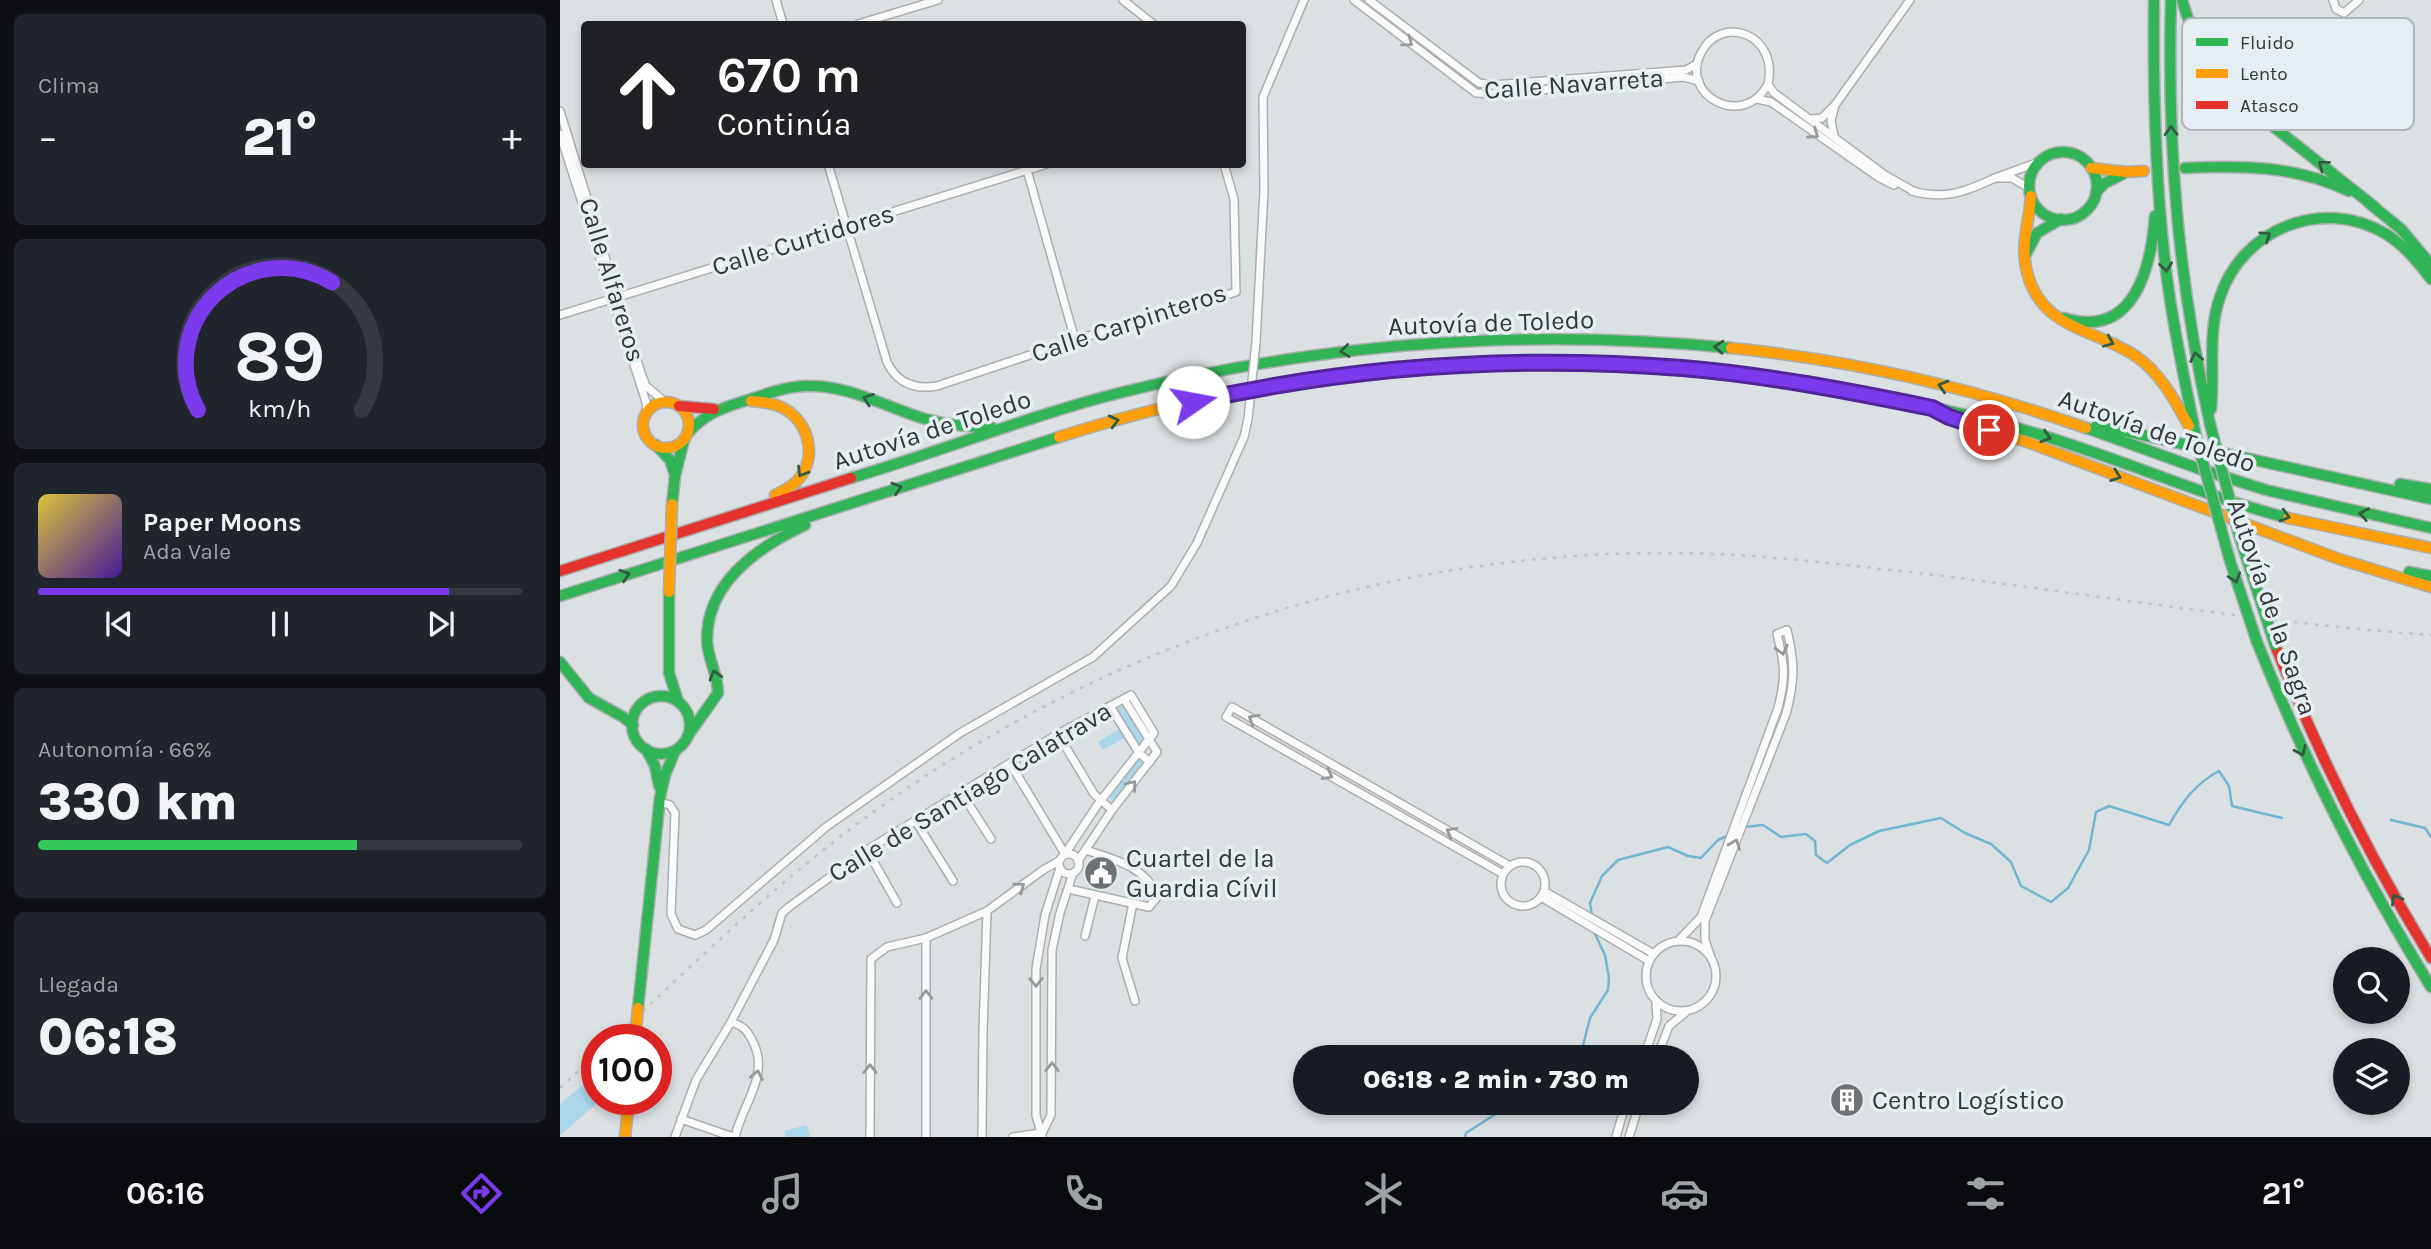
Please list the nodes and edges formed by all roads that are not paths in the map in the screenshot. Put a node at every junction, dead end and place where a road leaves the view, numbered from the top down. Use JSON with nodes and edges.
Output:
{"nodes":[{"id":1,"x":776,"y":0,"type":"edge"},
{"id":2,"x":938,"y":0,"type":"edge"},
{"id":3,"x":1123,"y":0,"type":"edge"},
{"id":4,"x":1304,"y":0,"type":"edge"},
{"id":5,"x":1354,"y":0,"type":"edge"},
{"id":6,"x":1369,"y":0,"type":"edge"},
{"id":7,"x":1910,"y":0,"type":"edge"},
{"id":8,"x":2154,"y":0,"type":"edge"},
{"id":9,"x":2171,"y":0,"type":"edge"},
{"id":10,"x":2182,"y":0,"type":"edge"},
{"id":11,"x":2333,"y":0,"type":"edge"},
{"id":12,"x":2358,"y":0,"type":"edge"},
{"id":13,"x":2188,"y":18,"type":"edge"},
{"id":14,"x":782,"y":21,"type":"edge"},
{"id":15,"x":868,"y":21,"type":"edge"},
{"id":16,"x":1149,"y":21,"type":"edge"},
{"id":17,"x":1697,"y":64,"type":"junction"},
{"id":18,"x":1699,"y":80,"type":"junction"},
{"id":19,"x":1768,"y":84,"type":"junction"},
{"id":20,"x":1757,"y":99,"type":"junction"},
{"id":21,"x":1835,"y":105,"type":"junction"},
{"id":22,"x":561,"y":115,"type":"edge"},
{"id":23,"x":1810,"y":119,"type":"junction"},
{"id":24,"x":2278,"y":130,"type":"edge"},
{"id":25,"x":560,"y":134,"type":"edge"},
{"id":26,"x":1834,"y":137,"type":"junction"},
{"id":27,"x":2039,"y":162,"type":"junction"},
{"id":28,"x":829,"y":168,"type":"edge"},
{"id":29,"x":1034,"y":168,"type":"edge"},
{"id":30,"x":1225,"y":168,"type":"edge"},
{"id":31,"x":2091,"y":168,"type":"junction"},
{"id":32,"x":2185,"y":168,"type":"dead end"},
{"id":33,"x":1027,"y":170,"type":"junction"},
{"id":34,"x":2144,"y":171,"type":"dead end"},
{"id":35,"x":2126,"y":172,"type":"junction"},
{"id":36,"x":1995,"y":178,"type":"junction"},
{"id":37,"x":1916,"y":192,"type":"junction"},
{"id":38,"x":2030,"y":192,"type":"junction"},
{"id":39,"x":2096,"y":192,"type":"junction"},
{"id":40,"x":2160,"y":199,"type":"junction"},
{"id":41,"x":2376,"y":208,"type":"junction"},
{"id":42,"x":2061,"y":219,"type":"junction"},
{"id":43,"x":847,"y":226,"type":"junction"},
{"id":44,"x":2024,"y":261,"type":"junction"},
{"id":45,"x":2431,"y":265,"type":"edge"},
{"id":46,"x":2431,"y":279,"type":"edge"},
{"id":47,"x":615,"y":298,"type":"junction"},
{"id":48,"x":2049,"y":311,"type":"junction"},
{"id":49,"x":560,"y":315,"type":"edge"},
{"id":50,"x":1075,"y":340,"type":"junction"},
{"id":51,"x":743,"y":401,"type":"junction"},
{"id":52,"x":665,"y":402,"type":"junction"},
{"id":53,"x":679,"y":406,"type":"junction"},
{"id":54,"x":1932,"y":408,"type":"junction"},
{"id":55,"x":715,"y":410,"type":"junction"},
{"id":56,"x":647,"y":413,"type":"junction"},
{"id":57,"x":2056,"y":417,"type":"junction"},
{"id":58,"x":2190,"y":422,"type":"junction"},
{"id":59,"x":2210,"y":424,"type":"junction"},
{"id":60,"x":1002,"y":429,"type":"junction"},
{"id":61,"x":686,"y":436,"type":"junction"},
{"id":62,"x":656,"y":445,"type":"junction"},
{"id":63,"x":674,"y":476,"type":"junction"},
{"id":64,"x":2337,"y":476,"type":"junction"},
{"id":65,"x":2431,"y":489,"type":"edge"},
{"id":66,"x":2431,"y":499,"type":"edge"},
{"id":67,"x":758,"y":506,"type":"junction"},
{"id":68,"x":832,"y":509,"type":"junction"},
{"id":69,"x":2431,"y":528,"type":"edge"},
{"id":70,"x":2431,"y":548,"type":"edge"},
{"id":71,"x":2310,"y":549,"type":"junction"},
{"id":72,"x":560,"y":571,"type":"edge"},
{"id":73,"x":2431,"y":576,"type":"edge"},
{"id":74,"x":2431,"y":587,"type":"edge"},
{"id":75,"x":560,"y":596,"type":"edge"},
{"id":76,"x":668,"y":661,"type":"junction"},
{"id":77,"x":560,"y":662,"type":"edge"},
{"id":78,"x":654,"y":697,"type":"junction"},
{"id":79,"x":678,"y":701,"type":"junction"},
{"id":80,"x":1110,"y":706,"type":"junction"},
{"id":81,"x":632,"y":725,"type":"junction"},
{"id":82,"x":689,"y":734,"type":"junction"},
{"id":83,"x":1058,"y":734,"type":"junction"},
{"id":84,"x":1151,"y":736,"type":"junction"},
{"id":85,"x":646,"y":749,"type":"junction"},
{"id":86,"x":674,"y":751,"type":"junction"},
{"id":87,"x":1139,"y":753,"type":"junction"},
{"id":88,"x":1150,"y":762,"type":"junction"},
{"id":89,"x":1010,"y":763,"type":"junction"},
{"id":90,"x":961,"y":792,"type":"junction"},
{"id":91,"x":660,"y":800,"type":"junction"},
{"id":92,"x":1101,"y":801,"type":"junction"},
{"id":93,"x":1112,"y":810,"type":"junction"},
{"id":94,"x":915,"y":820,"type":"junction"},
{"id":95,"x":991,"y":839,"type":"dead end"},
{"id":96,"x":867,"y":850,"type":"junction"},
{"id":97,"x":1086,"y":850,"type":"junction"},
{"id":98,"x":1061,"y":861,"type":"junction"},
{"id":99,"x":1078,"y":861,"type":"junction"},
{"id":100,"x":1510,"y":866,"type":"junction"},
{"id":101,"x":1073,"y":873,"type":"junction"},
{"id":102,"x":1503,"y":874,"type":"junction"},
{"id":103,"x":953,"y":881,"type":"dead end"},
{"id":104,"x":1073,"y":890,"type":"dead end"},
{"id":105,"x":1543,"y":894,"type":"junction"},
{"id":106,"x":1095,"y":895,"type":"junction"},
{"id":107,"x":897,"y":903,"type":"dead end"},
{"id":108,"x":1133,"y":904,"type":"junction"},
{"id":109,"x":987,"y":911,"type":"junction"},
{"id":110,"x":1085,"y":936,"type":"dead end"},
{"id":111,"x":926,"y":937,"type":"junction"},
{"id":112,"x":1679,"y":940,"type":"junction"},
{"id":113,"x":1710,"y":955,"type":"junction"},
{"id":114,"x":1652,"y":957,"type":"junction"},
{"id":115,"x":2431,"y":958,"type":"edge"},
{"id":116,"x":2431,"y":987,"type":"edge"},
{"id":117,"x":1135,"y":1001,"type":"dead end"},
{"id":118,"x":1656,"y":1001,"type":"junction"},
{"id":119,"x":1687,"y":1012,"type":"junction"},
{"id":120,"x":731,"y":1022,"type":"junction"},
{"id":121,"x":636,"y":1024,"type":"edge"},
{"id":122,"x":1648,"y":1045,"type":"edge"},
{"id":123,"x":1662,"y":1045,"type":"edge"},
{"id":124,"x":627,"y":1115,"type":"edge"},
{"id":125,"x":1622,"y":1115,"type":"edge"},
{"id":126,"x":1636,"y":1115,"type":"edge"},
{"id":127,"x":681,"y":1119,"type":"junction"},
{"id":128,"x":1042,"y":1135,"type":"edge"},
{"id":129,"x":625,"y":1137,"type":"edge"},
{"id":130,"x":675,"y":1137,"type":"edge"},
{"id":131,"x":734,"y":1137,"type":"edge"},
{"id":132,"x":870,"y":1137,"type":"edge"},
{"id":133,"x":926,"y":1137,"type":"edge"},
{"id":134,"x":982,"y":1137,"type":"edge"},
{"id":135,"x":1013,"y":1137,"type":"edge"},
{"id":136,"x":1616,"y":1137,"type":"edge"},
{"id":137,"x":1629,"y":1137,"type":"edge"}],
"edges":[{"from":1,"to":14,"type":"street"},
{"from":2,"to":15,"type":"street"},
{"from":3,"to":16,"type":"street"},
{"from":4,"to":91,"type":"street","bridge":true},
{"from":5,"to":18,"type":"street","name":"Calle Navarreta","one_way":true},
{"from":6,"to":17,"type":"street","name":"Calle Navarreta"},
{"from":7,"to":21,"type":"street"},
{"from":8,"to":40,"type":"main road"},
{"from":59,"to":9,"type":"main road","name":"Autovía de la Sagra","one_way":true},
{"from":13,"to":10,"type":"main road","one_way":true},
{"from":11,"to":12,"type":"street"},
{"from":17,"to":18,"type":"street"},
{"from":17,"to":19,"type":"street"},
{"from":18,"to":20,"type":"street"},
{"from":19,"to":20,"type":"street"},
{"from":19,"to":23,"type":"street"},
{"from":20,"to":37,"type":"street","one_way":true},
{"from":21,"to":23,"type":"street"},
{"from":21,"to":26,"type":"street"},
{"from":22,"to":47,"type":"street","name":"Calle Alfareros"},
{"from":23,"to":26,"type":"street"},
{"from":41,"to":24,"type":"main road","one_way":true},
{"from":25,"to":47,"type":"street","name":"Calle Alfareros"},
{"from":26,"to":37,"type":"street"},
{"from":27,"to":31,"type":"main road"},
{"from":27,"to":36,"type":"street"},
{"from":27,"to":38,"type":"main road"},
{"from":28,"to":43,"type":"street"},
{"from":29,"to":33,"type":"street","name":"Calle Curtidores"},
{"from":30,"to":50,"type":"street","name":"Calle Carpinteros"},
{"from":31,"to":35,"type":"main road"},
{"from":31,"to":39,"type":"main road"},
{"from":32,"to":41,"type":"main road"},
{"from":33,"to":43,"type":"street","name":"Calle Curtidores"},
{"from":33,"to":50,"type":"street"},
{"from":34,"to":35,"type":"main road"},
{"from":35,"to":39,"type":"main road"},
{"from":36,"to":37,"type":"street"},
{"from":36,"to":38,"type":"street"},
{"from":38,"to":42,"type":"main road"},
{"from":38,"to":44,"type":"main road"},
{"from":39,"to":42,"type":"main road"},
{"from":40,"to":48,"type":"main road"},
{"from":40,"to":58,"type":"main road","one_way":true},
{"from":41,"to":45,"type":"main road"},
{"from":42,"to":44,"type":"main road"},
{"from":43,"to":47,"type":"street","name":"Calle Curtidores"},
{"from":43,"to":50,"type":"street","name":"Calle Carpinteros"},
{"from":44,"to":48,"type":"main road"},
{"from":59,"to":46,"type":"main road","one_way":true},
{"from":47,"to":49,"type":"street","name":"Calle Curtidores"},
{"from":47,"to":52,"type":"street","name":"Calle Alfareros"},
{"from":47,"to":56,"type":"street","name":"Calle Alfareros"},
{"from":48,"to":58,"type":"main road","name":"Autovía de la Sagra","one_way":true},
{"from":51,"to":55,"type":"main road"},
{"from":60,"to":51,"type":"main road","one_way":true},
{"from":51,"to":67,"type":"main road","one_way":true},
{"from":52,"to":53,"type":"main road"},
{"from":52,"to":56,"type":"main road"},
{"from":53,"to":55,"type":"main road"},
{"from":53,"to":61,"type":"main road"},
{"from":68,"to":54,"type":"main road","name":"Autovía de Toledo","one_way":true},
{"from":54,"to":70,"type":"main road","name":"Autovía de Toledo","one_way":true},
{"from":54,"to":71,"type":"main road","one_way":true},
{"from":55,"to":61,"type":"main road"},
{"from":56,"to":62,"type":"main road"},
{"from":57,"to":60,"type":"main road","name":"Autovía de Toledo","one_way":true},
{"from":57,"to":64,"type":"main road"},
{"from":69,"to":57,"type":"main road","name":"Autovía de Toledo","one_way":true},
{"from":58,"to":116,"type":"main road","name":"Autovía de la Sagra","one_way":true,"bridge":true},
{"from":115,"to":59,"type":"main road","name":"Autovía de la Sagra","one_way":true,"bridge":true},
{"from":60,"to":67,"type":"main road","name":"Autovía de Toledo"},
{"from":61,"to":62,"type":"main road"},
{"from":61,"to":63,"type":"main road"},
{"from":62,"to":63,"type":"main road"},
{"from":63,"to":76,"type":"main road","bridge":true},
{"from":64,"to":65,"type":"main road"},
{"from":64,"to":66,"type":"main road"},
{"from":67,"to":72,"type":"main road","name":"Autovía de Toledo"},
{"from":75,"to":68,"type":"main road","name":"Autovía de Toledo","one_way":true},
{"from":82,"to":68,"type":"main road","one_way":true},
{"from":71,"to":73,"type":"main road"},
{"from":71,"to":74,"type":"main road"},
{"from":76,"to":78,"type":"main road"},
{"from":76,"to":79,"type":"main road"},
{"from":77,"to":81,"type":"main road"},
{"from":78,"to":79,"type":"main road"},
{"from":78,"to":81,"type":"main road"},
{"from":79,"to":82,"type":"main road"},
{"from":80,"to":83,"type":"street","name":"Calle de Santiago Calatrava"},
{"from":80,"to":84,"type":"street","name":"Calle de Santiago Calatrava"},
{"from":80,"to":87,"type":"street"},
{"from":81,"to":85,"type":"main road"},
{"from":82,"to":86,"type":"main road"},
{"from":83,"to":89,"type":"street","name":"Calle de Santiago Calatrava"},
{"from":83,"to":92,"type":"street"},
{"from":84,"to":87,"type":"street"},
{"from":84,"to":88,"type":"street"},
{"from":85,"to":86,"type":"main road"},
{"from":85,"to":91,"type":"main road"},
{"from":86,"to":91,"type":"main road"},
{"from":87,"to":88,"type":"street"},
{"from":87,"to":92,"type":"street"},
{"from":93,"to":88,"type":"street","one_way":true},
{"from":89,"to":90,"type":"street","name":"Calle de Santiago Calatrava"},
{"from":89,"to":98,"type":"street"},
{"from":90,"to":94,"type":"street","name":"Calle de Santiago Calatrava"},
{"from":90,"to":95,"type":"street"},
{"from":91,"to":121,"type":"main road","bridge":true},
{"from":92,"to":93,"type":"street"},
{"from":92,"to":98,"type":"street"},
{"from":93,"to":97,"type":"street"},
{"from":94,"to":96,"type":"street","name":"Calle de Santiago Calatrava"},
{"from":94,"to":103,"type":"street"},
{"from":96,"to":107,"type":"street"},
{"from":96,"to":120,"type":"street","name":"Calle de Santiago Calatrava"},
{"from":97,"to":99,"type":"street"},
{"from":97,"to":108,"type":"street"},
{"from":98,"to":99,"type":"street"},
{"from":98,"to":101,"type":"street"},
{"from":109,"to":98,"type":"street","one_way":true},
{"from":98,"to":128,"type":"street","one_way":true},
{"from":99,"to":101,"type":"street"},
{"from":100,"to":102,"type":"street"},
{"from":100,"to":102,"type":"street","one_way":true},
{"from":100,"to":105,"type":"street"},
{"from":128,"to":101,"type":"street","one_way":true},
{"from":102,"to":105,"type":"street"},
{"from":104,"to":106,"type":"street"},
{"from":105,"to":114,"type":"street"},
{"from":105,"to":114,"type":"street"},
{"from":106,"to":108,"type":"street"},
{"from":106,"to":110,"type":"street"},
{"from":108,"to":117,"type":"street"},
{"from":109,"to":111,"type":"street"},
{"from":109,"to":134,"type":"street"},
{"from":132,"to":111,"type":"street","one_way":true},
{"from":133,"to":111,"type":"street","one_way":true},
{"from":112,"to":113,"type":"street"},
{"from":113,"to":112,"type":"street","one_way":true},
{"from":112,"to":114,"type":"street"},
{"from":113,"to":119,"type":"street"},
{"from":114,"to":118,"type":"street"},
{"from":118,"to":119,"type":"street"},
{"from":118,"to":122,"type":"street"},
{"from":119,"to":123,"type":"street"},
{"from":120,"to":127,"type":"street","name":"Calle de Santiago Calatrava"},
{"from":131,"to":120,"type":"street","one_way":true},
{"from":124,"to":129,"type":"main road"},
{"from":125,"to":136,"type":"street"},
{"from":126,"to":137,"type":"street"},
{"from":127,"to":130,"type":"street","name":"Calle de Santiago Calatrava"},
{"from":127,"to":131,"type":"street"},
{"from":128,"to":135,"type":"street"}]}
